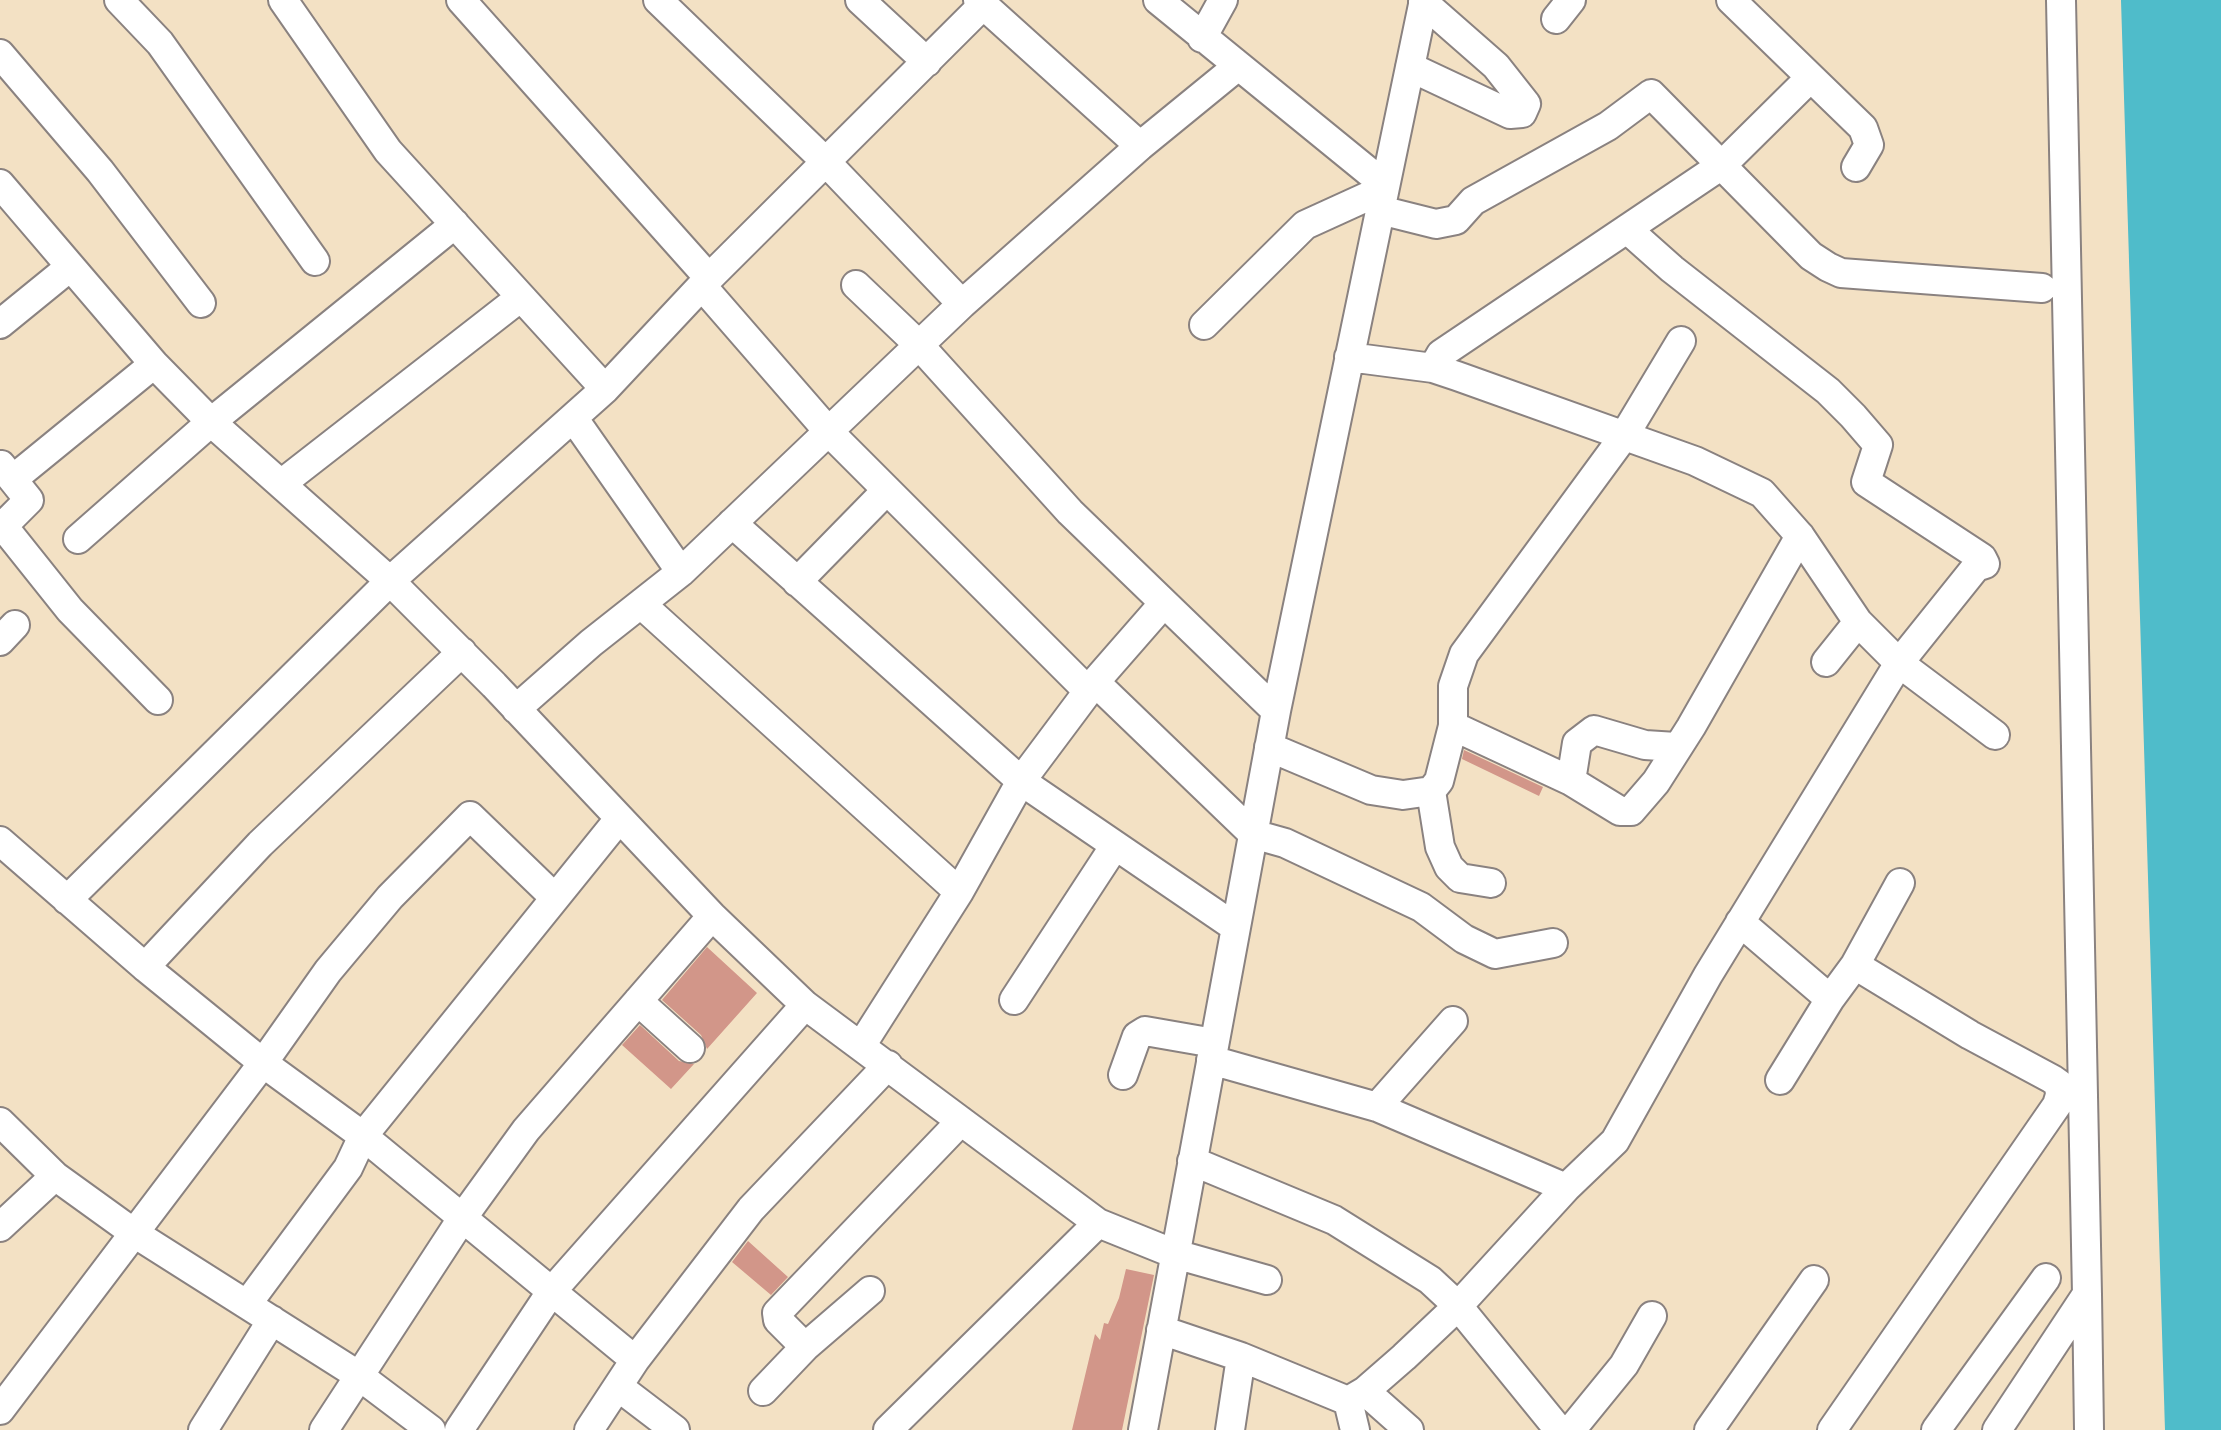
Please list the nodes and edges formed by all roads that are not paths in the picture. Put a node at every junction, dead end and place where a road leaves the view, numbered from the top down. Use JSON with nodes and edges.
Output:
{"nodes":[{"id":1,"x":119,"y":0,"type":"edge"},
{"id":2,"x":283,"y":0,"type":"edge"},
{"id":3,"x":461,"y":0,"type":"edge"},
{"id":4,"x":658,"y":0,"type":"edge"},
{"id":5,"x":860,"y":0,"type":"edge"},
{"id":6,"x":1158,"y":0,"type":"edge"},
{"id":7,"x":1223,"y":0,"type":"edge"},
{"id":8,"x":1731,"y":0,"type":"edge"},
{"id":9,"x":2061,"y":0,"type":"edge"},
{"id":10,"x":1423,"y":1,"type":"edge"},
{"id":11,"x":981,"y":2,"type":"edge"},
{"id":12,"x":1202,"y":38,"type":"junction"},
{"id":13,"x":0,"y":54,"type":"edge"},
{"id":14,"x":927,"y":62,"type":"junction"},
{"id":15,"x":1238,"y":66,"type":"junction"},
{"id":16,"x":1410,"y":67,"type":"junction"},
{"id":17,"x":1810,"y":78,"type":"junction"},
{"id":18,"x":1140,"y":146,"type":"junction"},
{"id":19,"x":825,"y":161,"type":"junction"},
{"id":20,"x":1722,"y":165,"type":"junction"},
{"id":21,"x":1856,"y":167,"type":"dead end"},
{"id":22,"x":0,"y":184,"type":"edge"},
{"id":23,"x":1383,"y":195,"type":"junction"},
{"id":24,"x":455,"y":224,"type":"junction"},
{"id":25,"x":1627,"y":229,"type":"junction"},
{"id":26,"x":315,"y":261,"type":"dead end"},
{"id":27,"x":70,"y":267,"type":"junction"},
{"id":28,"x":706,"y":282,"type":"junction"},
{"id":29,"x":856,"y":285,"type":"dead end"},
{"id":30,"x":2042,"y":288,"type":"dead end"},
{"id":31,"x":521,"y":297,"type":"junction"},
{"id":32,"x":201,"y":303,"type":"dead end"},
{"id":33,"x":962,"y":304,"type":"junction"},
{"id":34,"x":0,"y":324,"type":"edge"},
{"id":35,"x":1204,"y":325,"type":"dead end"},
{"id":36,"x":1681,"y":341,"type":"dead end"},
{"id":37,"x":919,"y":345,"type":"junction"},
{"id":38,"x":1349,"y":357,"type":"junction"},
{"id":39,"x":154,"y":364,"type":"junction"},
{"id":40,"x":1433,"y":368,"type":"junction"},
{"id":41,"x":605,"y":389,"type":"junction"},
{"id":42,"x":574,"y":419,"type":"junction"},
{"id":43,"x":211,"y":422,"type":"junction"},
{"id":44,"x":829,"y":432,"type":"junction"},
{"id":45,"x":1624,"y":436,"type":"junction"},
{"id":46,"x":6,"y":472,"type":"edge"},
{"id":47,"x":281,"y":484,"type":"junction"},
{"id":48,"x":887,"y":490,"type":"junction"},
{"id":49,"x":732,"y":523,"type":"junction"},
{"id":50,"x":1,"y":528,"type":"edge"},
{"id":51,"x":1800,"y":536,"type":"junction"},
{"id":52,"x":78,"y":539,"type":"dead end"},
{"id":53,"x":681,"y":572,"type":"junction"},
{"id":54,"x":390,"y":581,"type":"junction"},
{"id":55,"x":797,"y":582,"type":"junction"},
{"id":56,"x":1164,"y":603,"type":"junction"},
{"id":57,"x":641,"y":604,"type":"junction"},
{"id":58,"x":1858,"y":622,"type":"junction"},
{"id":59,"x":462,"y":652,"type":"junction"},
{"id":60,"x":1826,"y":662,"type":"dead end"},
{"id":61,"x":1899,"y":663,"type":"junction"},
{"id":62,"x":1091,"y":686,"type":"junction"},
{"id":63,"x":158,"y":700,"type":"dead end"},
{"id":64,"x":516,"y":709,"type":"junction"},
{"id":65,"x":1276,"y":711,"type":"junction"},
{"id":66,"x":1453,"y":726,"type":"junction"},
{"id":67,"x":1995,"y":735,"type":"dead end"},
{"id":68,"x":1269,"y":747,"type":"junction"},
{"id":69,"x":1676,"y":747,"type":"junction"},
{"id":70,"x":1021,"y":781,"type":"junction"},
{"id":71,"x":1571,"y":781,"type":"junction"},
{"id":72,"x":1431,"y":791,"type":"junction"},
{"id":73,"x":619,"y":819,"type":"junction"},
{"id":74,"x":1253,"y":834,"type":"junction"},
{"id":75,"x":0,"y":841,"type":"edge"},
{"id":76,"x":1114,"y":847,"type":"junction"},
{"id":77,"x":1491,"y":883,"type":"dead end"},
{"id":78,"x":1900,"y":883,"type":"dead end"},
{"id":79,"x":959,"y":892,"type":"junction"},
{"id":80,"x":554,"y":897,"type":"junction"},
{"id":81,"x":67,"y":900,"type":"junction"},
{"id":82,"x":712,"y":916,"type":"junction"},
{"id":83,"x":1740,"y":922,"type":"junction"},
{"id":84,"x":1235,"y":927,"type":"junction"},
{"id":85,"x":1553,"y":943,"type":"dead end"},
{"id":86,"x":1855,"y":965,"type":"junction"},
{"id":87,"x":145,"y":967,"type":"junction"},
{"id":88,"x":1830,"y":999,"type":"junction"},
{"id":89,"x":1014,"y":1000,"type":"dead end"},
{"id":90,"x":638,"y":1001,"type":"junction"},
{"id":91,"x":805,"y":1005,"type":"junction"},
{"id":92,"x":1453,"y":1021,"type":"dead end"},
{"id":93,"x":861,"y":1046,"type":"junction"},
{"id":94,"x":690,"y":1048,"type":"dead end"},
{"id":95,"x":1212,"y":1051,"type":"junction"},
{"id":96,"x":263,"y":1063,"type":"junction"},
{"id":97,"x":888,"y":1065,"type":"junction"},
{"id":98,"x":1123,"y":1075,"type":"dead end"},
{"id":99,"x":1780,"y":1080,"type":"dead end"},
{"id":100,"x":1377,"y":1107,"type":"junction"},
{"id":101,"x":961,"y":1121,"type":"junction"},
{"id":102,"x":0,"y":1122,"type":"edge"},
{"id":103,"x":363,"y":1136,"type":"junction"},
{"id":104,"x":1192,"y":1161,"type":"junction"},
{"id":105,"x":55,"y":1176,"type":"junction"},
{"id":106,"x":1566,"y":1188,"type":"junction"},
{"id":107,"x":463,"y":1217,"type":"junction"},
{"id":108,"x":1098,"y":1223,"type":"junction"},
{"id":109,"x":0,"y":1227,"type":"edge"},
{"id":110,"x":134,"y":1233,"type":"junction"},
{"id":111,"x":1175,"y":1254,"type":"junction"},
{"id":112,"x":2046,"y":1278,"type":"dead end"},
{"id":113,"x":1267,"y":1280,"type":"dead end"},
{"id":114,"x":1814,"y":1280,"type":"dead end"},
{"id":115,"x":870,"y":1291,"type":"dead end"},
{"id":116,"x":551,"y":1292,"type":"junction"},
{"id":117,"x":2087,"y":1294,"type":"junction"},
{"id":118,"x":248,"y":1303,"type":"junction"},
{"id":119,"x":1458,"y":1306,"type":"junction"},
{"id":120,"x":1652,"y":1316,"type":"dead end"},
{"id":121,"x":272,"y":1320,"type":"junction"},
{"id":122,"x":1161,"y":1330,"type":"junction"},
{"id":123,"x":805,"y":1347,"type":"junction"},
{"id":124,"x":1241,"y":1357,"type":"junction"},
{"id":125,"x":635,"y":1360,"type":"junction"},
{"id":126,"x":358,"y":1375,"type":"junction"},
{"id":127,"x":620,"y":1388,"type":"junction"},
{"id":128,"x":763,"y":1391,"type":"dead end"},
{"id":129,"x":1356,"y":1396,"type":"junction"},
{"id":130,"x":0,"y":1410,"type":"edge"},
{"id":131,"x":203,"y":1430,"type":"edge"},
{"id":132,"x":324,"y":1430,"type":"edge"},
{"id":133,"x":431,"y":1430,"type":"edge"},
{"id":134,"x":459,"y":1430,"type":"edge"},
{"id":135,"x":589,"y":1430,"type":"edge"},
{"id":136,"x":675,"y":1430,"type":"edge"},
{"id":137,"x":888,"y":1430,"type":"edge"},
{"id":138,"x":1143,"y":1430,"type":"edge"},
{"id":139,"x":1230,"y":1430,"type":"edge"},
{"id":140,"x":1355,"y":1430,"type":"edge"},
{"id":141,"x":1409,"y":1430,"type":"edge"},
{"id":142,"x":1559,"y":1430,"type":"edge"},
{"id":143,"x":1571,"y":1430,"type":"edge"},
{"id":144,"x":1709,"y":1430,"type":"edge"},
{"id":145,"x":1832,"y":1430,"type":"edge"},
{"id":146,"x":1936,"y":1430,"type":"edge"},
{"id":147,"x":1997,"y":1430,"type":"edge"},
{"id":148,"x":2089,"y":1430,"type":"edge"}],
"edges":[{"from":1,"to":26,"type":"street"},
{"from":2,"to":24,"type":"street"},
{"from":3,"to":28,"type":"street"},
{"from":4,"to":19,"type":"street"},
{"from":5,"to":14,"type":"street"},
{"from":6,"to":12,"type":"street"},
{"from":7,"to":12,"type":"street"},
{"from":8,"to":17,"type":"street"},
{"from":9,"to":117,"type":"street"},
{"from":10,"to":16,"type":"street"},
{"from":10,"to":16,"type":"street"},
{"from":11,"to":14,"type":"street"},
{"from":11,"to":18,"type":"street"},
{"from":12,"to":15,"type":"street"},
{"from":13,"to":32,"type":"street"},
{"from":14,"to":19,"type":"street"},
{"from":15,"to":18,"type":"street"},
{"from":15,"to":23,"type":"street"},
{"from":16,"to":23,"type":"street"},
{"from":17,"to":20,"type":"street"},
{"from":17,"to":21,"type":"street"},
{"from":18,"to":33,"type":"street"},
{"from":19,"to":28,"type":"street"},
{"from":19,"to":33,"type":"street"},
{"from":20,"to":23,"type":"street"},
{"from":20,"to":25,"type":"street"},
{"from":20,"to":30,"type":"street"},
{"from":22,"to":27,"type":"street"},
{"from":23,"to":35,"type":"street"},
{"from":23,"to":38,"type":"street"},
{"from":24,"to":31,"type":"street"},
{"from":24,"to":43,"type":"street"},
{"from":25,"to":40,"type":"street"},
{"from":25,"to":61,"type":"street"},
{"from":27,"to":34,"type":"street"},
{"from":27,"to":39,"type":"street"},
{"from":28,"to":41,"type":"street"},
{"from":28,"to":44,"type":"street"},
{"from":29,"to":37,"type":"street"},
{"from":31,"to":41,"type":"street"},
{"from":31,"to":47,"type":"street"},
{"from":33,"to":37,"type":"street"},
{"from":36,"to":45,"type":"street"},
{"from":37,"to":44,"type":"street"},
{"from":37,"to":56,"type":"street"},
{"from":38,"to":40,"type":"street"},
{"from":38,"to":65,"type":"street"},
{"from":39,"to":43,"type":"street"},
{"from":39,"to":46,"type":"street"},
{"from":40,"to":45,"type":"street"},
{"from":41,"to":42,"type":"street"},
{"from":42,"to":53,"type":"street"},
{"from":42,"to":54,"type":"street"},
{"from":43,"to":47,"type":"street"},
{"from":43,"to":52,"type":"street"},
{"from":44,"to":48,"type":"street"},
{"from":44,"to":49,"type":"street"},
{"from":45,"to":51,"type":"street"},
{"from":45,"to":66,"type":"street"},
{"from":46,"to":50,"type":"street"},
{"from":47,"to":54,"type":"street"},
{"from":48,"to":55,"type":"street"},
{"from":48,"to":62,"type":"street"},
{"from":49,"to":53,"type":"street"},
{"from":49,"to":55,"type":"street"},
{"from":50,"to":63,"type":"street"},
{"from":51,"to":58,"type":"street"},
{"from":51,"to":69,"type":"street"},
{"from":53,"to":57,"type":"street"},
{"from":54,"to":59,"type":"street"},
{"from":54,"to":81,"type":"street"},
{"from":55,"to":70,"type":"street"},
{"from":56,"to":62,"type":"street"},
{"from":56,"to":65,"type":"street"},
{"from":57,"to":64,"type":"street"},
{"from":57,"to":79,"type":"street"},
{"from":58,"to":60,"type":"street"},
{"from":58,"to":61,"type":"street"},
{"from":59,"to":64,"type":"street"},
{"from":59,"to":87,"type":"street"},
{"from":61,"to":67,"type":"street"},
{"from":61,"to":83,"type":"street"},
{"from":62,"to":70,"type":"street"},
{"from":62,"to":74,"type":"street"},
{"from":64,"to":73,"type":"street"},
{"from":65,"to":68,"type":"street"},
{"from":66,"to":71,"type":"street"},
{"from":66,"to":72,"type":"street"},
{"from":68,"to":72,"type":"street"},
{"from":68,"to":74,"type":"street"},
{"from":69,"to":71,"type":"street"},
{"from":69,"to":71,"type":"street"},
{"from":70,"to":76,"type":"street"},
{"from":70,"to":79,"type":"street"},
{"from":72,"to":77,"type":"street"},
{"from":73,"to":80,"type":"street"},
{"from":73,"to":82,"type":"street"},
{"from":74,"to":84,"type":"street"},
{"from":74,"to":85,"type":"street"},
{"from":75,"to":81,"type":"street"},
{"from":76,"to":84,"type":"street"},
{"from":76,"to":89,"type":"street"},
{"from":78,"to":86,"type":"street"},
{"from":79,"to":93,"type":"street"},
{"from":80,"to":96,"type":"street"},
{"from":80,"to":103,"type":"street"},
{"from":81,"to":87,"type":"street"},
{"from":82,"to":90,"type":"street"},
{"from":82,"to":91,"type":"street"},
{"from":83,"to":88,"type":"street"},
{"from":83,"to":106,"type":"street"},
{"from":84,"to":95,"type":"street"},
{"from":86,"to":88,"type":"street"},
{"from":86,"to":145,"type":"street"},
{"from":87,"to":96,"type":"street"},
{"from":88,"to":99,"type":"street"},
{"from":90,"to":94,"type":"street"},
{"from":90,"to":107,"type":"street"},
{"from":91,"to":93,"type":"street"},
{"from":91,"to":116,"type":"street"},
{"from":92,"to":100,"type":"street"},
{"from":93,"to":97,"type":"street"},
{"from":95,"to":98,"type":"street"},
{"from":95,"to":100,"type":"street"},
{"from":95,"to":104,"type":"street"},
{"from":96,"to":103,"type":"street"},
{"from":96,"to":110,"type":"street"},
{"from":97,"to":101,"type":"street"},
{"from":97,"to":125,"type":"street"},
{"from":100,"to":106,"type":"street"},
{"from":101,"to":108,"type":"street"},
{"from":101,"to":123,"type":"street"},
{"from":102,"to":105,"type":"street"},
{"from":103,"to":107,"type":"street"},
{"from":103,"to":118,"type":"street"},
{"from":104,"to":111,"type":"street"},
{"from":104,"to":119,"type":"street"},
{"from":105,"to":109,"type":"street"},
{"from":105,"to":110,"type":"street"},
{"from":106,"to":119,"type":"street"},
{"from":107,"to":116,"type":"street"},
{"from":107,"to":126,"type":"street"},
{"from":108,"to":111,"type":"street"},
{"from":108,"to":137,"type":"street"},
{"from":110,"to":118,"type":"street"},
{"from":110,"to":130,"type":"street"},
{"from":111,"to":113,"type":"street"},
{"from":111,"to":122,"type":"street"},
{"from":112,"to":146,"type":"street"},
{"from":114,"to":144,"type":"street"},
{"from":115,"to":123,"type":"street"},
{"from":116,"to":125,"type":"street"},
{"from":116,"to":134,"type":"street"},
{"from":117,"to":147,"type":"street"},
{"from":117,"to":148,"type":"street"},
{"from":118,"to":121,"type":"street"},
{"from":119,"to":129,"type":"street"},
{"from":119,"to":142,"type":"street"},
{"from":120,"to":143,"type":"street"},
{"from":121,"to":126,"type":"street"},
{"from":121,"to":131,"type":"street"},
{"from":122,"to":124,"type":"street"},
{"from":122,"to":138,"type":"street"},
{"from":123,"to":128,"type":"street"},
{"from":124,"to":129,"type":"street"},
{"from":124,"to":139,"type":"street"},
{"from":125,"to":127,"type":"street"},
{"from":126,"to":132,"type":"street"},
{"from":126,"to":133,"type":"street"},
{"from":127,"to":135,"type":"street"},
{"from":127,"to":136,"type":"street"},
{"from":129,"to":140,"type":"street"},
{"from":129,"to":141,"type":"street"}]}
